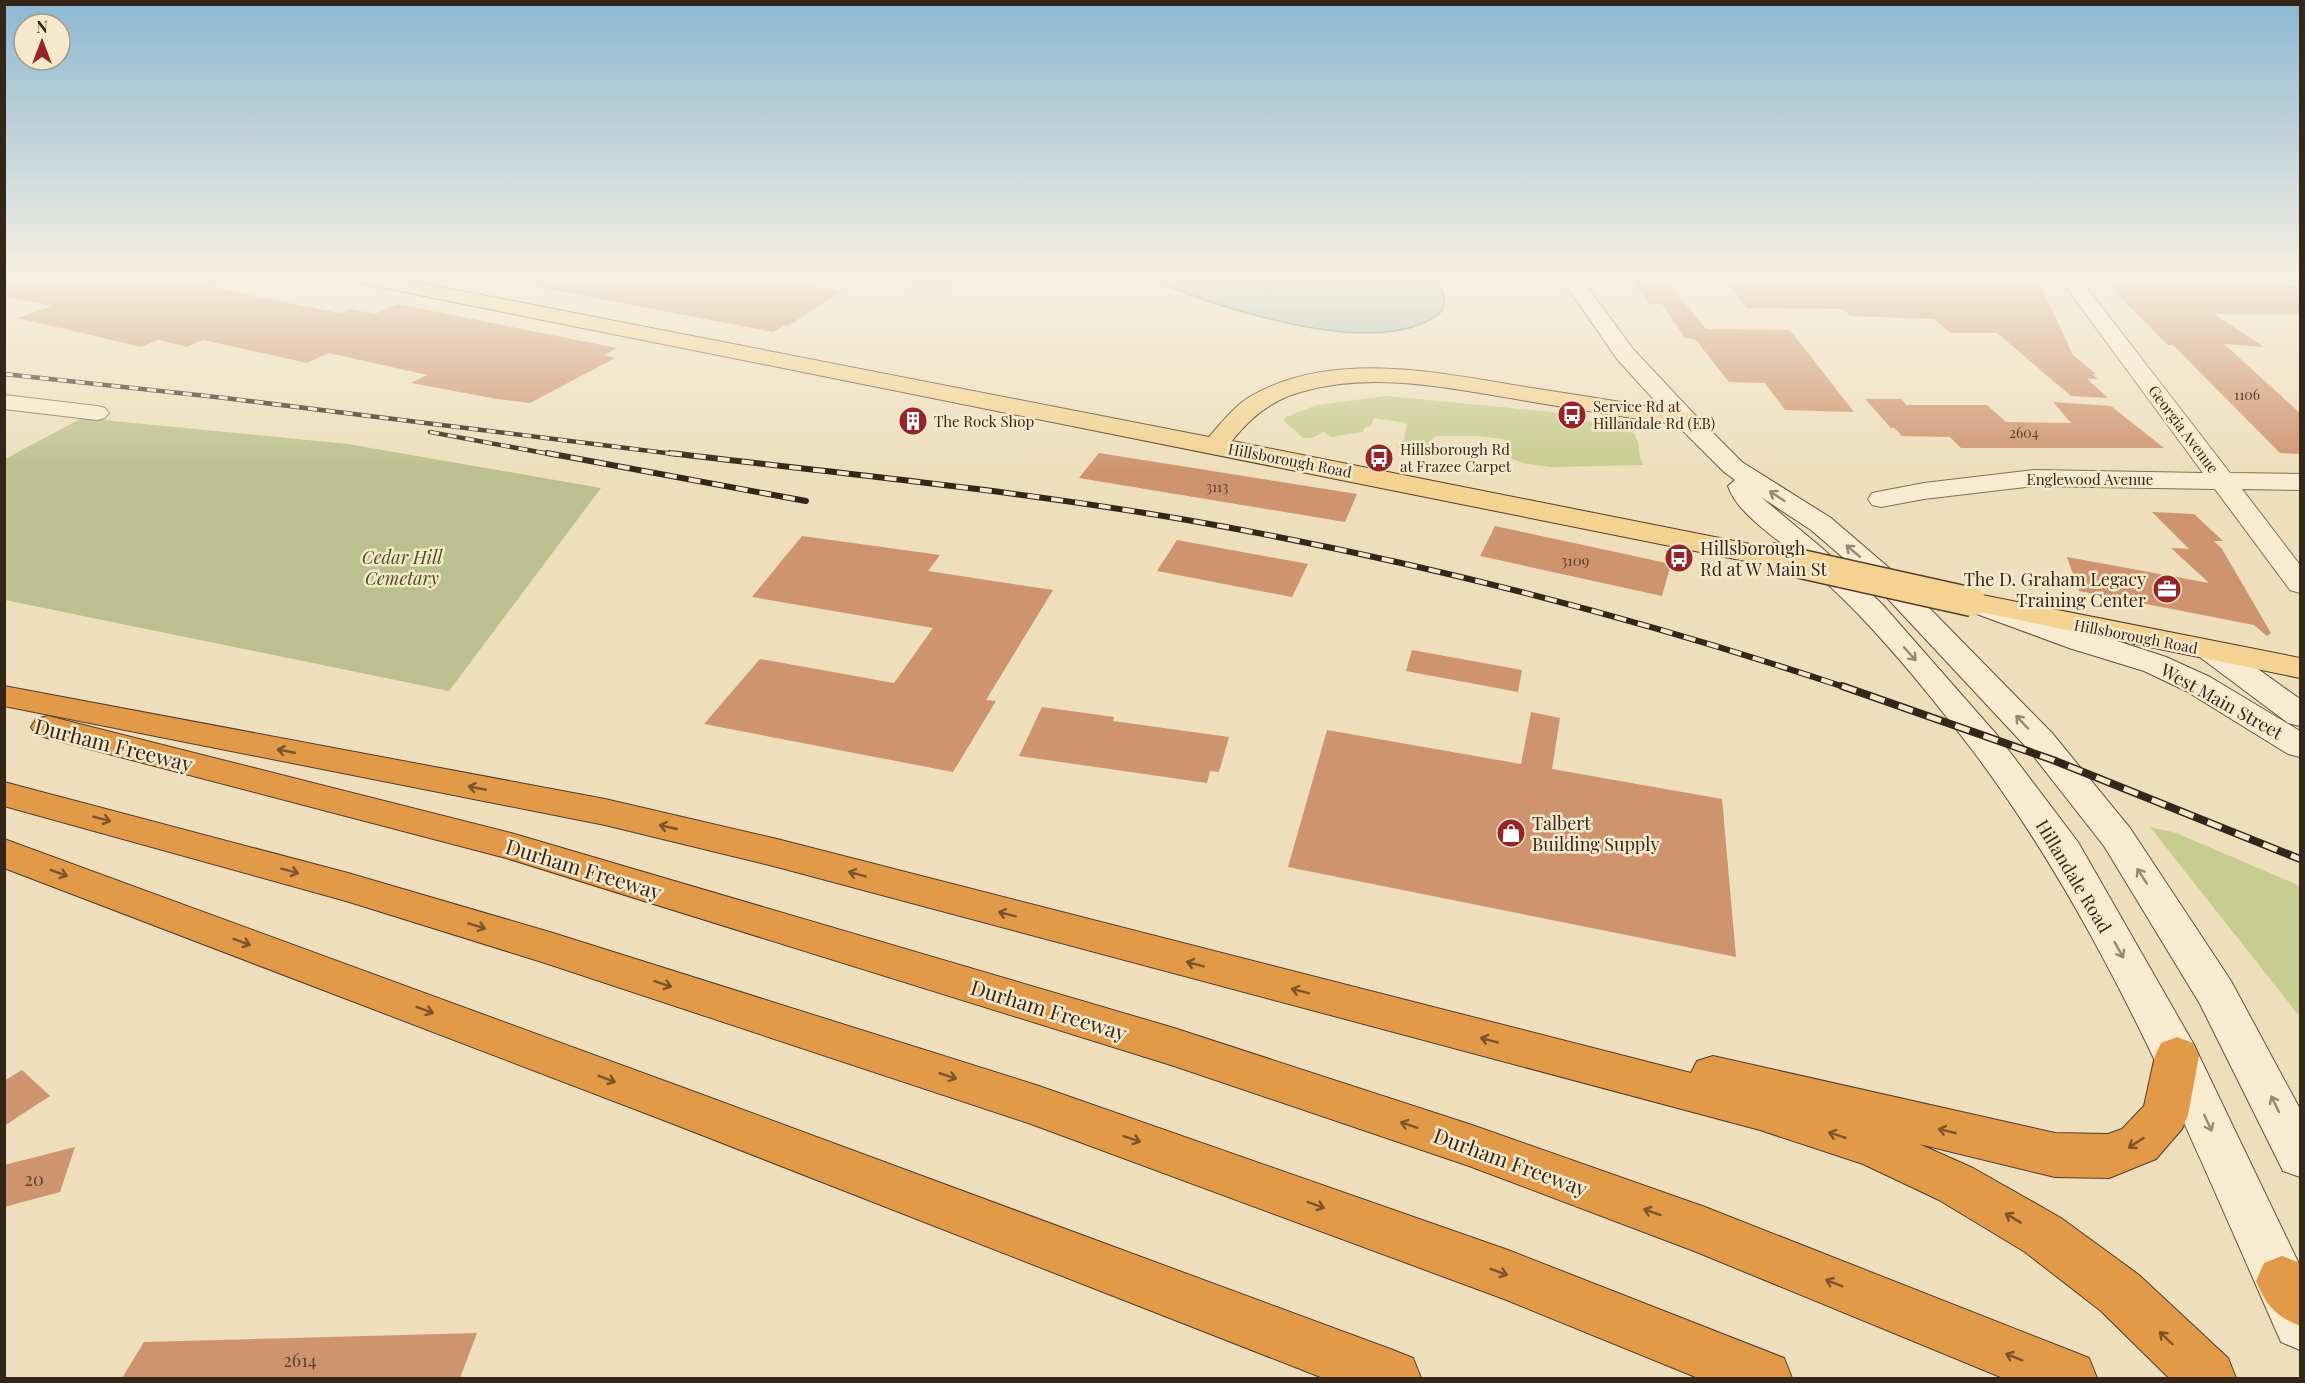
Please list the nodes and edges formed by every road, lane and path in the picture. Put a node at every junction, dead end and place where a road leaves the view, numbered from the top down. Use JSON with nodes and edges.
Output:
{"nodes":[{"id":1,"x":676,"y":340,"type":"edge"},
{"id":2,"x":1615,"y":340,"type":"edge"},
{"id":3,"x":2116,"y":340,"type":"edge"},
{"id":4,"x":4,"y":402,"type":"edge"},
{"id":5,"x":97,"y":413,"type":"dead end"},
{"id":6,"x":1685,"y":419,"type":"junction"},
{"id":7,"x":1216,"y":446,"type":"junction"},
{"id":8,"x":1733,"y":466,"type":"junction"},
{"id":9,"x":2224,"y":481,"type":"junction"},
{"id":10,"x":2301,"y":482,"type":"edge"},
{"id":11,"x":1881,"y":499,"type":"dead end"},
{"id":12,"x":2301,"y":584,"type":"edge"},
{"id":13,"x":1972,"y":602,"type":"junction"},
{"id":14,"x":2212,"y":651,"type":"junction"},
{"id":15,"x":2301,"y":668,"type":"edge"},
{"id":16,"x":4,"y":696,"type":"edge"},
{"id":17,"x":4,"y":716,"type":"edge"},
{"id":18,"x":2301,"y":716,"type":"edge"},
{"id":19,"x":2301,"y":746,"type":"edge"},
{"id":20,"x":4,"y":794,"type":"edge"},
{"id":21,"x":4,"y":853,"type":"edge"},
{"id":22,"x":1545,"y":1055,"type":"junction"},
{"id":23,"x":2177,"y":1056,"type":"junction"},
{"id":24,"x":2301,"y":1156,"type":"edge"},
{"id":25,"x":2294,"y":1302,"type":"edge"},
{"id":26,"x":1393,"y":1378,"type":"edge"},
{"id":27,"x":1764,"y":1378,"type":"edge"},
{"id":28,"x":2068,"y":1378,"type":"edge"},
{"id":29,"x":2208,"y":1378,"type":"edge"}],
"edges":[{"from":1,"to":7,"type":"main road","name":"Hillsborough Road"},
{"from":2,"to":6,"type":"main road","name":"Hillandale Road"},
{"from":3,"to":9,"type":"main road","name":"Georgia Avenue"},
{"from":4,"to":5,"type":"main road"},
{"from":6,"to":7,"type":"main road"},
{"from":6,"to":8,"type":"main road","name":"Hillandale Road"},
{"from":7,"to":13,"type":"main road","name":"Hillsborough Road","bridge":true},
{"from":8,"to":23,"type":"main road","name":"Hillandale Road","one_way":true},
{"from":24,"to":8,"type":"main road","name":"Hillandale Road","one_way":true},
{"from":9,"to":10,"type":"main road","name":"Englewood Avenue"},
{"from":9,"to":11,"type":"main road","name":"Englewood Avenue"},
{"from":9,"to":12,"type":"main road","name":"Georgia Avenue"},
{"from":13,"to":14,"type":"main road","name":"Hillsborough Road"},
{"from":13,"to":19,"type":"main road","name":"West Main Street"},
{"from":14,"to":15,"type":"main road","name":"Hillsborough Road"},
{"from":14,"to":18,"type":"main road","name":"West Main Street"},
{"from":22,"to":16,"type":"highway","one_way":true},
{"from":28,"to":17,"type":"highway","name":"Durham Freeway","one_way":true},
{"from":20,"to":27,"type":"highway","one_way":true},
{"from":21,"to":26,"type":"highway","one_way":true},
{"from":23,"to":22,"type":"highway","one_way":true},
{"from":29,"to":22,"type":"highway","one_way":true},
{"from":23,"to":25,"type":"main road","name":"Hillandale Road","one_way":true}]}
